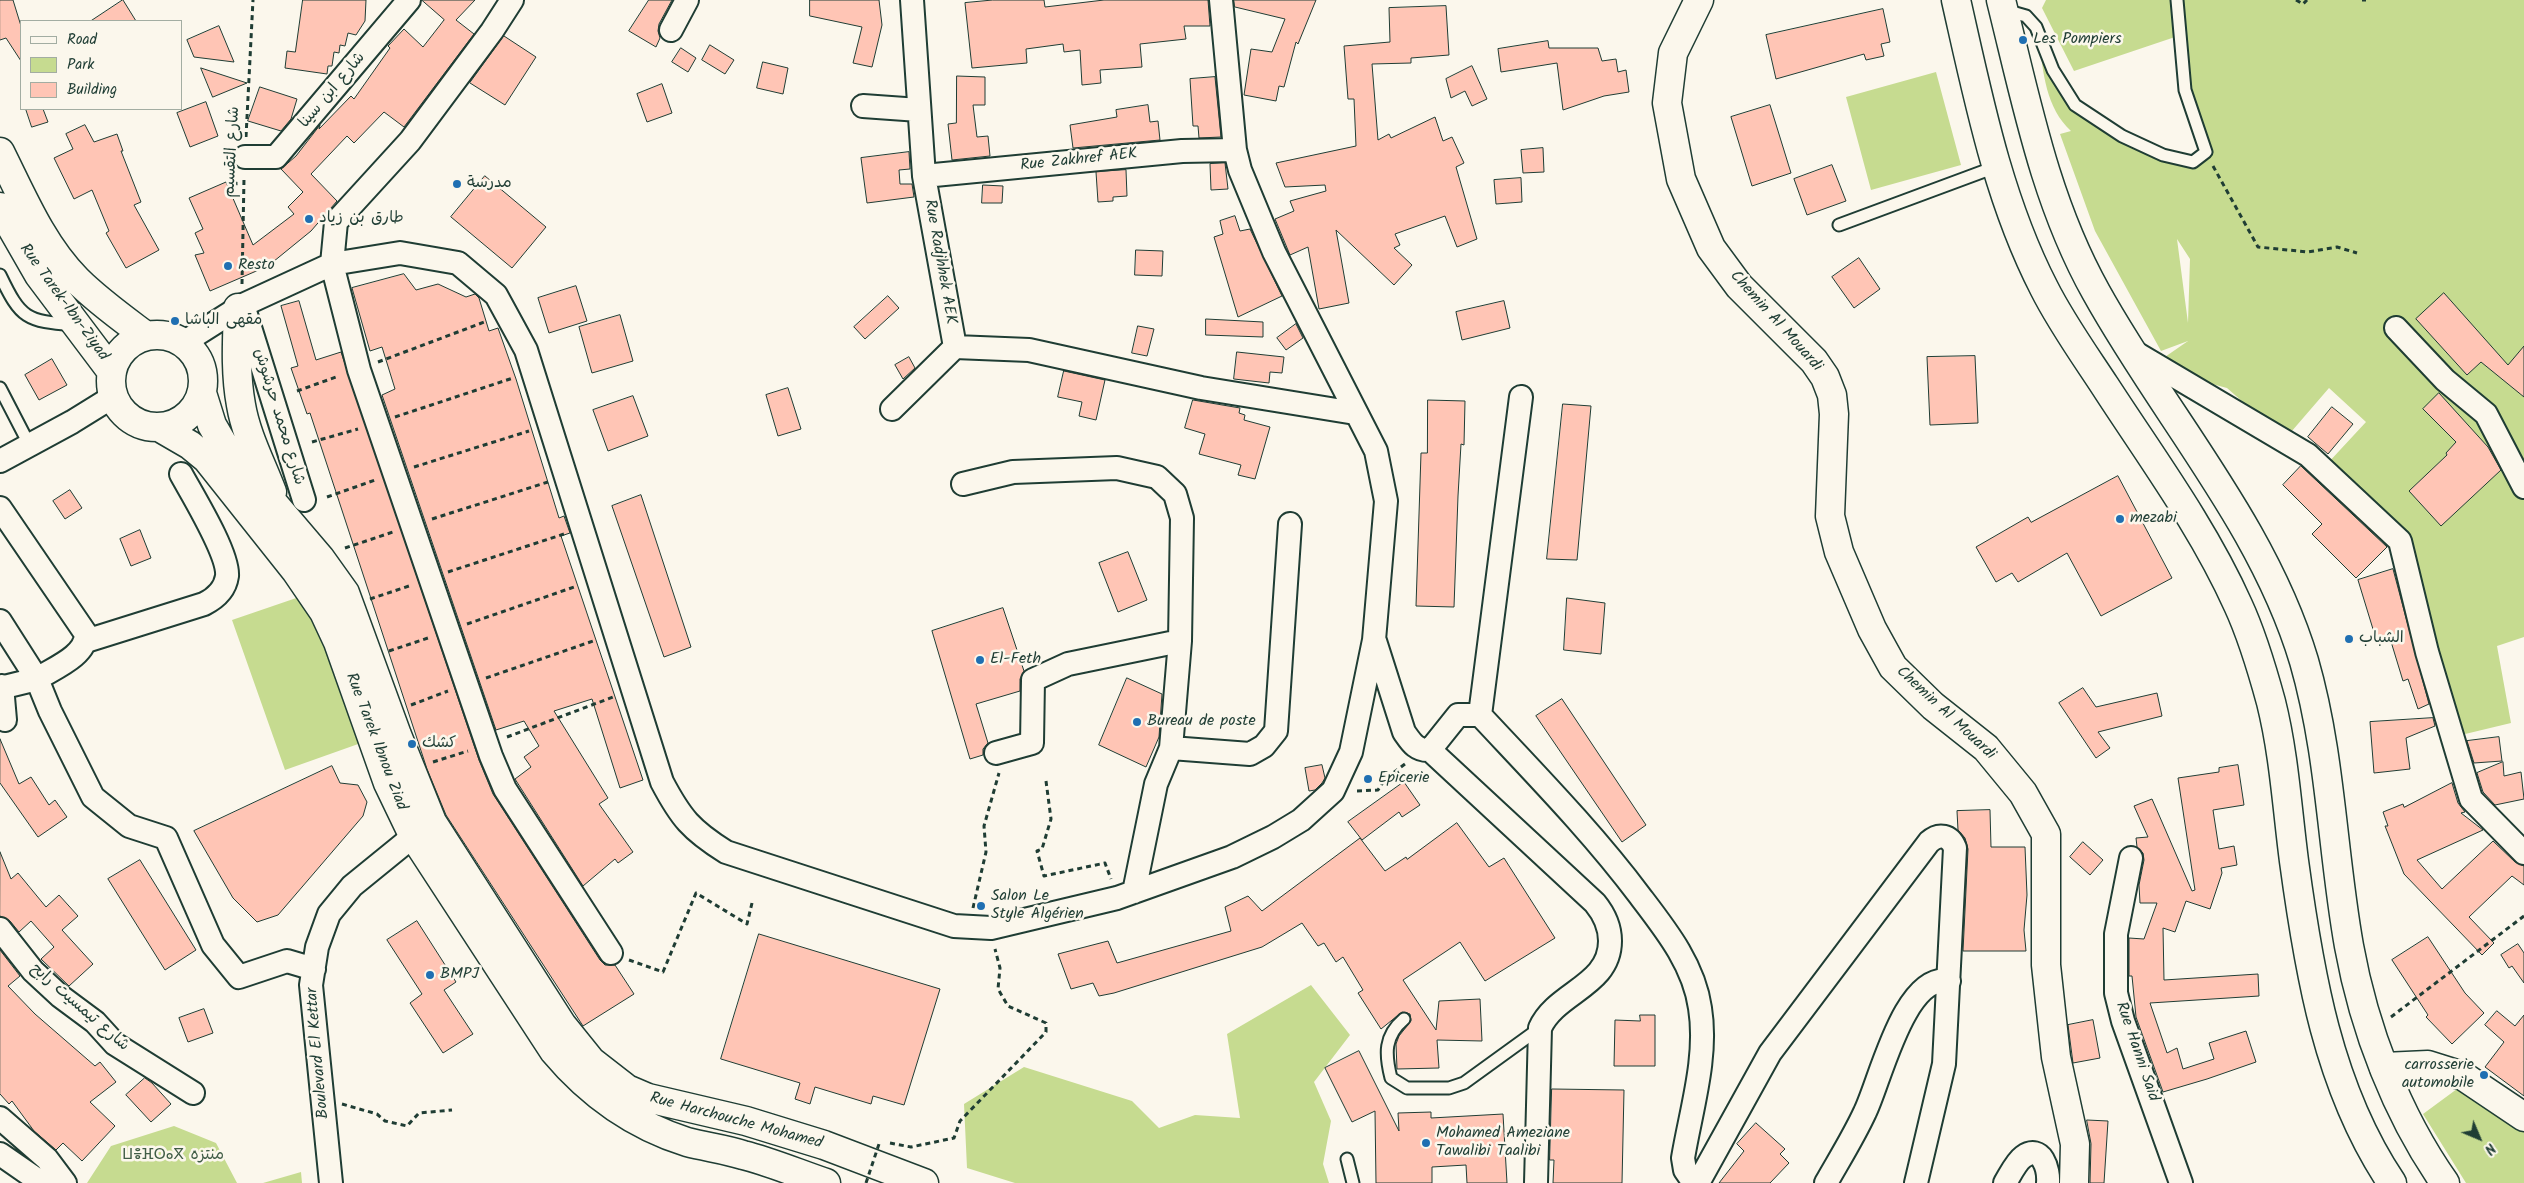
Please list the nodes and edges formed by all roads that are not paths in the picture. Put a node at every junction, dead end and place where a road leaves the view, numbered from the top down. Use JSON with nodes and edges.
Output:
{"nodes":[{"id":1,"x":410,"y":0,"type":"edge"},
{"id":2,"x":512,"y":0,"type":"edge"},
{"id":3,"x":686,"y":0,"type":"edge"},
{"id":4,"x":912,"y":0,"type":"edge"},
{"id":5,"x":1222,"y":0,"type":"edge"},
{"id":6,"x":1699,"y":0,"type":"edge"},
{"id":7,"x":1956,"y":0,"type":"edge"},
{"id":8,"x":2177,"y":0,"type":"edge"},
{"id":9,"x":2002,"y":5,"type":"edge"},
{"id":10,"x":671,"y":30,"type":"dead end"},
{"id":11,"x":863,"y":106,"type":"dead end"},
{"id":12,"x":919,"y":110,"type":"junction"},
{"id":13,"x":1235,"y":150,"type":"junction"},
{"id":14,"x":0,"y":152,"type":"edge"},
{"id":15,"x":245,"y":157,"type":"road end"},
{"id":16,"x":1998,"y":166,"type":"junction"},
{"id":17,"x":924,"y":176,"type":"junction"},
{"id":18,"x":0,"y":207,"type":"edge"},
{"id":19,"x":1839,"y":225,"type":"dead end"},
{"id":20,"x":332,"y":264,"type":"junction"},
{"id":21,"x":0,"y":274,"type":"edge"},
{"id":22,"x":240,"y":307,"type":"junction"},
{"id":23,"x":79,"y":326,"type":"junction"},
{"id":24,"x":2396,"y":328,"type":"dead end"},
{"id":25,"x":146,"y":336,"type":"junction"},
{"id":26,"x":183,"y":343,"type":"junction"},
{"id":27,"x":955,"y":347,"type":"junction"},
{"id":28,"x":2134,"y":352,"type":"junction"},
{"id":29,"x":113,"y":384,"type":"junction"},
{"id":30,"x":0,"y":388,"type":"edge"},
{"id":31,"x":202,"y":392,"type":"junction"},
{"id":32,"x":1521,"y":397,"type":"dead end"},
{"id":33,"x":892,"y":409,"type":"dead end"},
{"id":34,"x":1355,"y":413,"type":"junction"},
{"id":35,"x":159,"y":426,"type":"junction"},
{"id":36,"x":30,"y":446,"type":"junction"},
{"id":37,"x":0,"y":461,"type":"edge"},
{"id":38,"x":181,"y":474,"type":"dead end"},
{"id":39,"x":963,"y":484,"type":"dead end"},
{"id":40,"x":2524,"y":487,"type":"edge"},
{"id":41,"x":304,"y":500,"type":"dead end"},
{"id":42,"x":0,"y":508,"type":"edge"},
{"id":43,"x":280,"y":512,"type":"junction"},
{"id":44,"x":1290,"y":524,"type":"dead end"},
{"id":45,"x":0,"y":621,"type":"edge"},
{"id":46,"x":1374,"y":640,"type":"junction"},
{"id":47,"x":86,"y":641,"type":"junction"},
{"id":48,"x":1180,"y":641,"type":"junction"},
{"id":49,"x":37,"y":679,"type":"junction"},
{"id":50,"x":1,"y":687,"type":"edge"},
{"id":51,"x":1480,"y":715,"type":"junction"},
{"id":52,"x":5,"y":720,"type":"dead end"},
{"id":53,"x":1171,"y":748,"type":"junction"},
{"id":54,"x":1430,"y":750,"type":"junction"},
{"id":55,"x":1001,"y":752,"type":"road end"},
{"id":56,"x":423,"y":828,"type":"junction"},
{"id":57,"x":2524,"y":853,"type":"edge"},
{"id":58,"x":2131,"y":858,"type":"dead end"},
{"id":59,"x":1134,"y":892,"type":"junction"},
{"id":60,"x":0,"y":929,"type":"edge"},
{"id":61,"x":610,"y":953,"type":"road end"},
{"id":62,"x":314,"y":969,"type":"junction"},
{"id":63,"x":1949,"y":981,"type":"junction"},
{"id":64,"x":1404,"y":1019,"type":"dead end"},
{"id":65,"x":1540,"y":1028,"type":"junction"},
{"id":66,"x":2384,"y":1067,"type":"junction"},
{"id":67,"x":602,"y":1085,"type":"junction"},
{"id":68,"x":193,"y":1093,"type":"dead end"},
{"id":69,"x":2524,"y":1117,"type":"edge"},
{"id":70,"x":0,"y":1118,"type":"edge"},
{"id":71,"x":0,"y":1154,"type":"edge"},
{"id":72,"x":1347,"y":1159,"type":"dead end"},
{"id":73,"x":42,"y":1183,"type":"edge"},
{"id":74,"x":65,"y":1183,"type":"edge"},
{"id":75,"x":332,"y":1183,"type":"edge"},
{"id":76,"x":826,"y":1183,"type":"edge"},
{"id":77,"x":924,"y":1183,"type":"edge"},
{"id":78,"x":1353,"y":1183,"type":"edge"},
{"id":79,"x":1536,"y":1183,"type":"edge"},
{"id":80,"x":1696,"y":1183,"type":"edge"},
{"id":81,"x":1826,"y":1183,"type":"edge"},
{"id":82,"x":1916,"y":1183,"type":"edge"},
{"id":83,"x":2005,"y":1183,"type":"edge"},
{"id":84,"x":2048,"y":1183,"type":"edge"},
{"id":85,"x":2074,"y":1183,"type":"edge"},
{"id":86,"x":2181,"y":1183,"type":"edge"},
{"id":87,"x":2392,"y":1183,"type":"edge"},
{"id":88,"x":2445,"y":1183,"type":"edge"}],
"edges":[{"from":1,"to":15,"type":"street","name":"شارع ابن سينا"},
{"from":2,"to":20,"type":"street"},
{"from":3,"to":10,"type":"street"},
{"from":4,"to":12,"type":"street","name":"Rue Radjhhek AEK"},
{"from":5,"to":13,"type":"street"},
{"from":6,"to":85,"type":"main road","name":"Chemin Al Mouardi"},
{"from":7,"to":16,"type":"main road"},
{"from":8,"to":9,"type":"lane"},
{"from":9,"to":28,"type":"main road"},
{"from":11,"to":12,"type":"street"},
{"from":12,"to":17,"type":"street","name":"Rue Radjhhek AEK"},
{"from":13,"to":17,"type":"street","name":"Rue Zakhref AEK"},
{"from":13,"to":34,"type":"street"},
{"from":14,"to":25,"type":"main road","name":"Rue Tarek-Ibn-Ziyad"},
{"from":16,"to":19,"type":"lane"},
{"from":16,"to":87,"type":"main road"},
{"from":17,"to":27,"type":"street","name":"Rue Radjhhek AEK"},
{"from":18,"to":23,"type":"main road","name":"Rue Tarek-Ibn-Ziyad"},
{"from":20,"to":22,"type":"street"},
{"from":20,"to":59,"type":"street"},
{"from":20,"to":61,"type":"street"},
{"from":21,"to":23,"type":"lane"},
{"from":22,"to":26,"type":"street"},
{"from":22,"to":41,"type":"street","name":"شارع محمد حرشوش"},
{"from":22,"to":43,"type":"main road"},
{"from":23,"to":29,"type":"main road","name":"Rue Tarek-Ibn-Ziyad"},
{"from":24,"to":40,"type":"street"},
{"from":25,"to":26,"type":"main road"},
{"from":25,"to":29,"type":"main road"},
{"from":26,"to":31,"type":"main road"},
{"from":27,"to":33,"type":"street"},
{"from":27,"to":34,"type":"street"},
{"from":28,"to":57,"type":"street"},
{"from":28,"to":66,"type":"main road"},
{"from":29,"to":35,"type":"main road"},
{"from":29,"to":36,"type":"street"},
{"from":30,"to":36,"type":"lane"},
{"from":31,"to":35,"type":"main road"},
{"from":31,"to":43,"type":"main road","name":"Rue Tarek Ibnou Ziad"},
{"from":32,"to":51,"type":"street"},
{"from":34,"to":46,"type":"street"},
{"from":35,"to":56,"type":"main road","name":"Rue Tarek Ibnou Ziad"},
{"from":36,"to":37,"type":"street"},
{"from":38,"to":47,"type":"street"},
{"from":39,"to":48,"type":"street"},
{"from":42,"to":47,"type":"street"},
{"from":43,"to":56,"type":"main road","name":"Rue Tarek Ibnou Ziad"},
{"from":44,"to":53,"type":"street"},
{"from":45,"to":49,"type":"street"},
{"from":46,"to":54,"type":"street"},
{"from":46,"to":59,"type":"street"},
{"from":47,"to":49,"type":"street"},
{"from":48,"to":53,"type":"street"},
{"from":48,"to":55,"type":"street"},
{"from":49,"to":50,"type":"street"},
{"from":49,"to":62,"type":"street"},
{"from":50,"to":52,"type":"street"},
{"from":51,"to":54,"type":"street"},
{"from":51,"to":80,"type":"street"},
{"from":53,"to":59,"type":"street"},
{"from":54,"to":65,"type":"street"},
{"from":56,"to":62,"type":"street","name":"Boulevard El Kettar"},
{"from":56,"to":67,"type":"main road","name":"Rue Tarek Ibnou Ziad"},
{"from":58,"to":86,"type":"street","name":"Rue Hanni Said"},
{"from":60,"to":68,"type":"street","name":"شارع تيمسيت رابح"},
{"from":62,"to":75,"type":"street","name":"Boulevard El Kettar"},
{"from":63,"to":80,"type":"street"},
{"from":63,"to":81,"type":"street"},
{"from":63,"to":82,"type":"street"},
{"from":64,"to":65,"type":"lane"},
{"from":65,"to":79,"type":"street"},
{"from":66,"to":69,"type":"main road"},
{"from":66,"to":88,"type":"main road"},
{"from":67,"to":76,"type":"main road","name":"Rue Harchouche Mohamed"},
{"from":67,"to":77,"type":"main road","name":"Rue Harchouche Mohamed"},
{"from":70,"to":74,"type":"street"},
{"from":71,"to":73,"type":"street"},
{"from":72,"to":78,"type":"lane"},
{"from":83,"to":84,"type":"street"}]}
